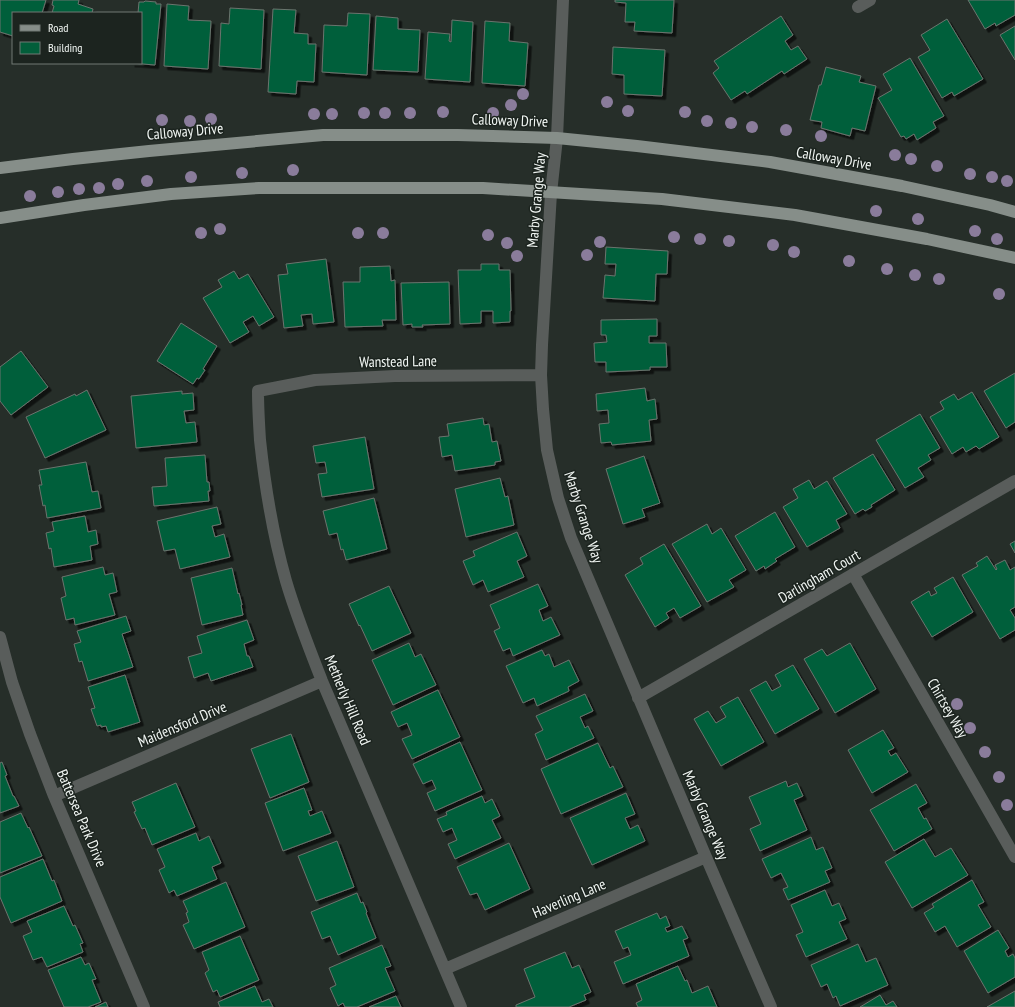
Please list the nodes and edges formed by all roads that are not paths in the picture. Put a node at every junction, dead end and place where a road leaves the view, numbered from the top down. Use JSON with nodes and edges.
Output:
{"nodes":[{"id":1,"x":563,"y":0,"type":"edge"},
{"id":2,"x":870,"y":0,"type":"edge"},
{"id":3,"x":858,"y":7,"type":"dead end"},
{"id":4,"x":557,"y":138,"type":"junction"},
{"id":5,"x":0,"y":168,"type":"edge"},
{"id":6,"x":551,"y":193,"type":"junction"},
{"id":7,"x":1015,"y":212,"type":"edge"},
{"id":8,"x":0,"y":218,"type":"edge"},
{"id":9,"x":1015,"y":258,"type":"edge"},
{"id":10,"x":541,"y":375,"type":"junction"},
{"id":11,"x":258,"y":391,"type":"joint"},
{"id":12,"x":1015,"y":481,"type":"edge"},
{"id":13,"x":853,"y":574,"type":"junction"},
{"id":14,"x":0,"y":637,"type":"edge"},
{"id":15,"x":322,"y":681,"type":"junction"},
{"id":16,"x":638,"y":698,"type":"junction"},
{"id":17,"x":54,"y":796,"type":"junction"},
{"id":18,"x":706,"y":857,"type":"junction"},
{"id":19,"x":1015,"y":857,"type":"edge"},
{"id":20,"x":445,"y":969,"type":"junction"},
{"id":21,"x":144,"y":1007,"type":"edge"},
{"id":22,"x":461,"y":1007,"type":"edge"},
{"id":23,"x":771,"y":1007,"type":"edge"}],
"edges":[{"from":1,"to":4,"type":"street","name":"Marby Grange Way"},
{"from":2,"to":3,"type":"street"},
{"from":4,"to":5,"type":"main road","name":"Calloway Drive"},
{"from":4,"to":6,"type":"street","name":"Marby Grange Way"},
{"from":4,"to":7,"type":"main road","name":"Calloway Drive"},
{"from":6,"to":8,"type":"main road"},
{"from":6,"to":9,"type":"main road"},
{"from":6,"to":10,"type":"street","name":"Marby Grange Way"},
{"from":10,"to":11,"type":"street","name":"Wanstead Lane"},
{"from":10,"to":16,"type":"street","name":"Marby Grange Way"},
{"from":11,"to":15,"type":"street","name":"Metherly Hill Road"},
{"from":12,"to":13,"type":"street","name":"Darlingham Court"},
{"from":13,"to":16,"type":"street","name":"Darlingham Court"},
{"from":13,"to":19,"type":"street","name":"Chirtsey Way"},
{"from":14,"to":17,"type":"street","name":"Battersea Park Drive"},
{"from":15,"to":17,"type":"street","name":"Maidensford Drive"},
{"from":15,"to":20,"type":"street","name":"Metherly Hill Road"},
{"from":16,"to":18,"type":"street","name":"Marby Grange Way"},
{"from":17,"to":21,"type":"street","name":"Battersea Park Drive"},
{"from":18,"to":20,"type":"street","name":"Haverling Lane"},
{"from":18,"to":23,"type":"street","name":"Marby Grange Way"},
{"from":20,"to":22,"type":"street","name":"Metherly Hill Road"}]}
